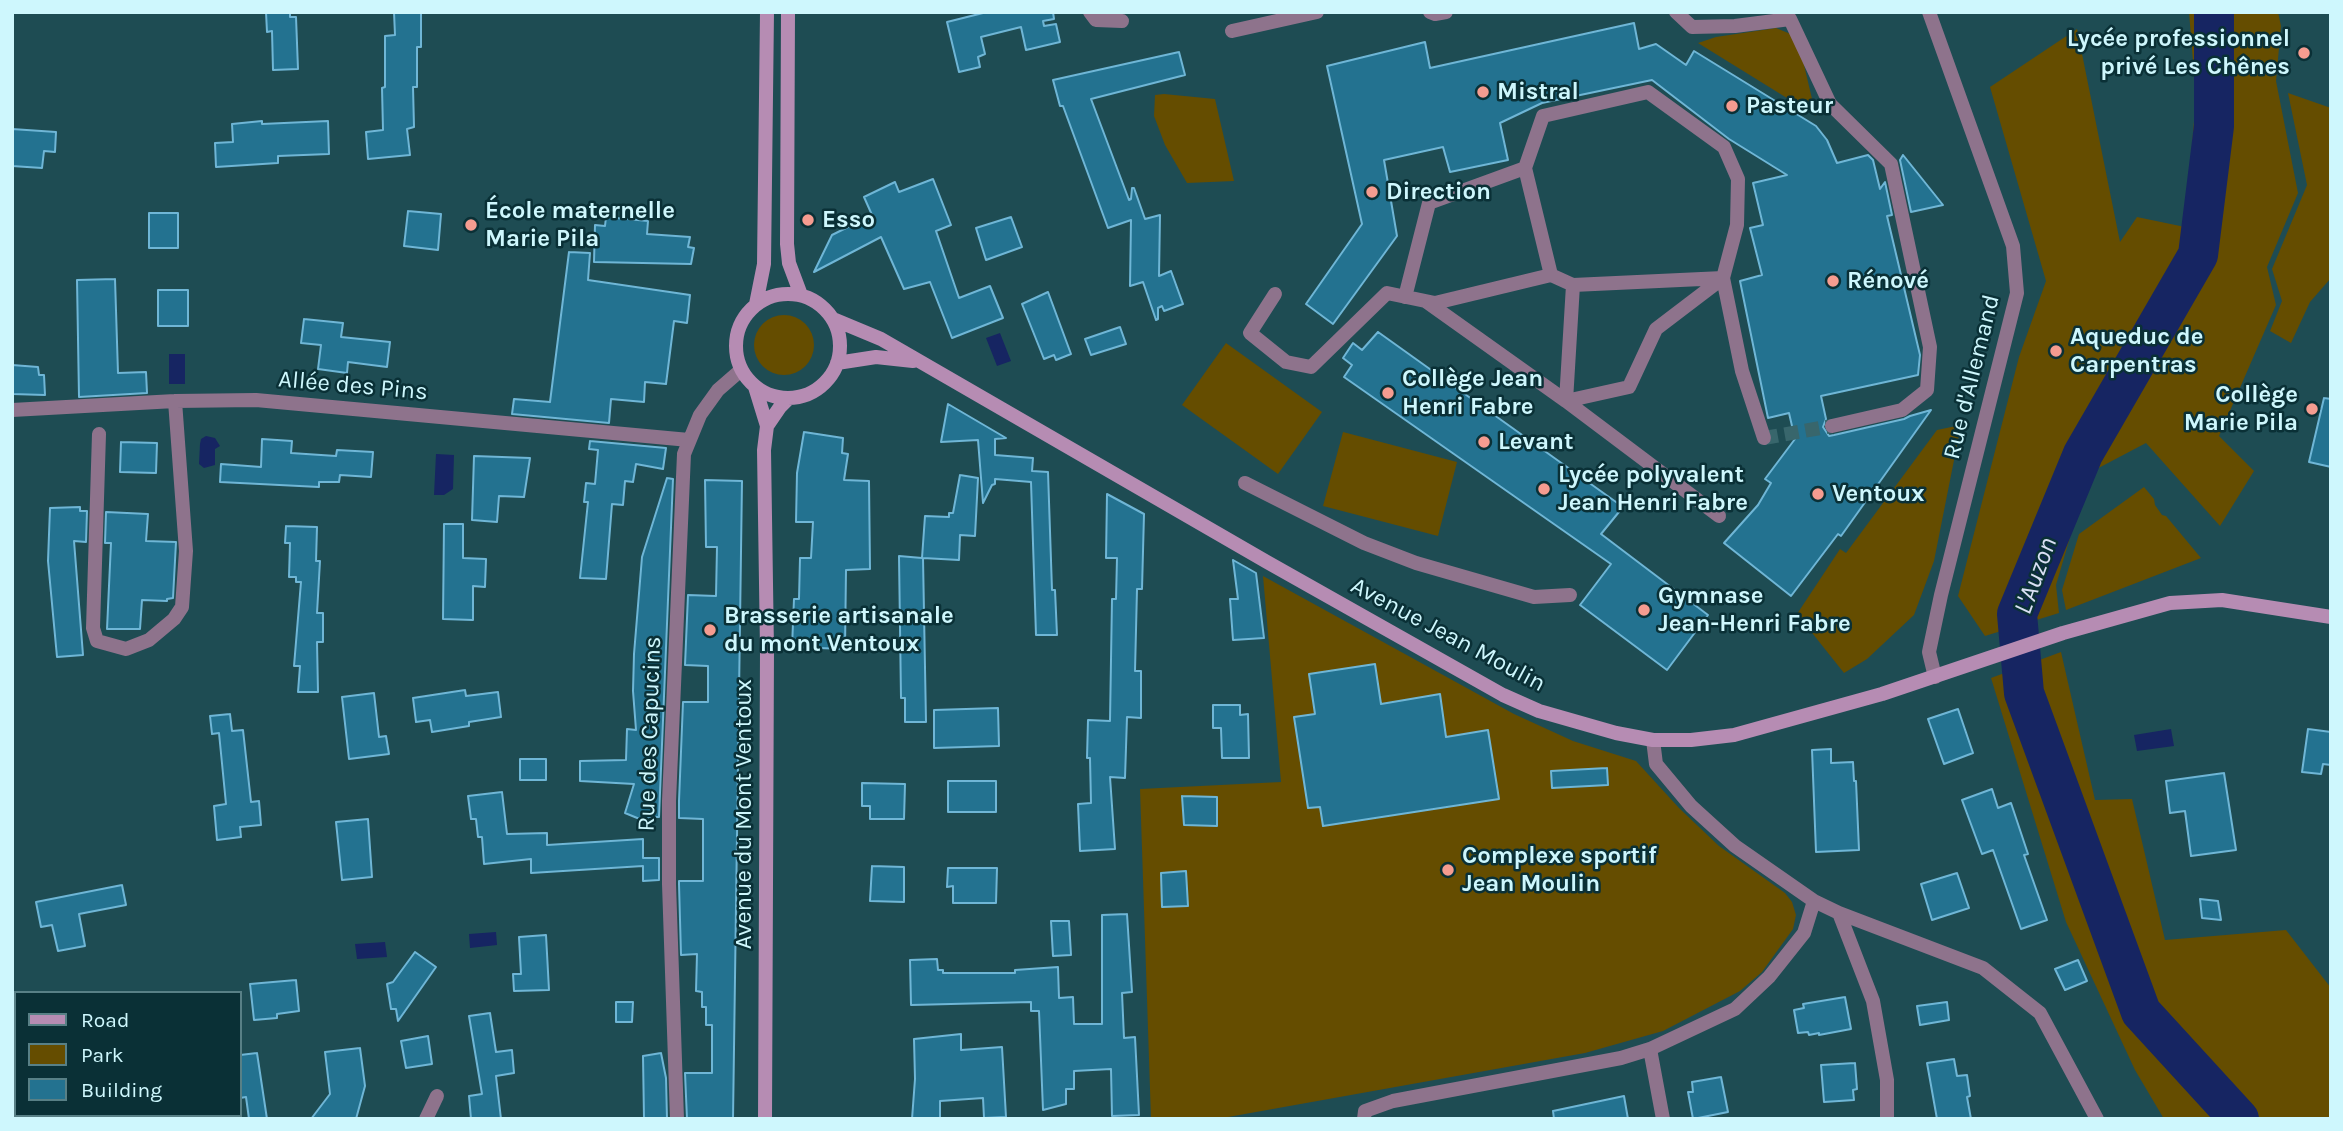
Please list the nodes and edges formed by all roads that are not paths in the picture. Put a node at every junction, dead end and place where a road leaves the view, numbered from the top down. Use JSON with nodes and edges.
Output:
{"nodes":[{"id":1,"x":768,"y":12,"type":"edge"},
{"id":2,"x":788,"y":12,"type":"edge"},
{"id":3,"x":1090,"y":12,"type":"edge"},
{"id":4,"x":1317,"y":12,"type":"edge"},
{"id":5,"x":1430,"y":12,"type":"edge"},
{"id":6,"x":1446,"y":12,"type":"edge"},
{"id":7,"x":1676,"y":12,"type":"edge"},
{"id":8,"x":1929,"y":12,"type":"edge"},
{"id":9,"x":1122,"y":21,"type":"dead end"},
{"id":10,"x":1232,"y":31,"type":"dead end"},
{"id":11,"x":1525,"y":168,"type":"junction"},
{"id":12,"x":1551,"y":275,"type":"junction"},
{"id":13,"x":1723,"y":278,"type":"junction"},
{"id":14,"x":1573,"y":285,"type":"junction"},
{"id":15,"x":1275,"y":294,"type":"dead end"},
{"id":16,"x":801,"y":295,"type":"junction"},
{"id":17,"x":1405,"y":297,"type":"junction"},
{"id":18,"x":1426,"y":301,"type":"junction"},
{"id":19,"x":756,"y":304,"type":"junction"},
{"id":20,"x":833,"y":319,"type":"junction"},
{"id":21,"x":918,"y":361,"type":"junction"},
{"id":22,"x":837,"y":363,"type":"junction"},
{"id":23,"x":741,"y":370,"type":"junction"},
{"id":24,"x":755,"y":387,"type":"junction"},
{"id":25,"x":789,"y":398,"type":"junction"},
{"id":26,"x":175,"y":401,"type":"junction"},
{"id":27,"x":1566,"y":401,"type":"junction"},
{"id":28,"x":12,"y":410,"type":"edge"},
{"id":29,"x":767,"y":426,"type":"junction"},
{"id":30,"x":1832,"y":426,"type":"tunnel mouth"},
{"id":31,"x":99,"y":434,"type":"dead end"},
{"id":32,"x":1763,"y":438,"type":"dead end"},
{"id":33,"x":689,"y":440,"type":"junction"},
{"id":34,"x":1245,"y":483,"type":"dead end"},
{"id":35,"x":1719,"y":516,"type":"dead end"},
{"id":36,"x":1570,"y":596,"type":"dead end"},
{"id":37,"x":2331,"y":617,"type":"edge"},
{"id":38,"x":1935,"y":677,"type":"junction"},
{"id":39,"x":1653,"y":740,"type":"junction"},
{"id":40,"x":1814,"y":901,"type":"junction"},
{"id":41,"x":1839,"y":912,"type":"junction"},
{"id":42,"x":1650,"y":1049,"type":"junction"},
{"id":43,"x":437,"y":1096,"type":"dead end"},
{"id":44,"x":1364,"y":1115,"type":"edge"},
{"id":45,"x":426,"y":1119,"type":"edge"},
{"id":46,"x":677,"y":1119,"type":"edge"},
{"id":47,"x":765,"y":1119,"type":"edge"},
{"id":48,"x":1663,"y":1119,"type":"edge"},
{"id":49,"x":1887,"y":1119,"type":"edge"},
{"id":50,"x":2097,"y":1119,"type":"edge"}],
"edges":[{"from":1,"to":19,"type":"main road"},
{"from":2,"to":16,"type":"main road"},
{"from":3,"to":9,"type":"street"},
{"from":4,"to":10,"type":"street"},
{"from":5,"to":6,"type":"street"},
{"from":7,"to":30,"type":"street"},
{"from":8,"to":38,"type":"street","name":"Rue d'Allemand"},
{"from":11,"to":12,"type":"street"},
{"from":11,"to":13,"type":"street"},
{"from":11,"to":17,"type":"street"},
{"from":12,"to":14,"type":"street"},
{"from":12,"to":18,"type":"street"},
{"from":13,"to":14,"type":"street"},
{"from":13,"to":27,"type":"street"},
{"from":13,"to":32,"type":"street"},
{"from":14,"to":27,"type":"street"},
{"from":15,"to":17,"type":"street"},
{"from":16,"to":19,"type":"main road"},
{"from":16,"to":20,"type":"main road"},
{"from":17,"to":18,"type":"street"},
{"from":18,"to":27,"type":"street"},
{"from":19,"to":23,"type":"main road"},
{"from":20,"to":21,"type":"main road","name":"Avenue Jean Moulin"},
{"from":20,"to":22,"type":"main road"},
{"from":21,"to":22,"type":"main road"},
{"from":21,"to":39,"type":"main road","name":"Avenue Jean Moulin"},
{"from":22,"to":25,"type":"main road"},
{"from":23,"to":24,"type":"main road"},
{"from":23,"to":33,"type":"street","name":"Rue des Capucins"},
{"from":24,"to":25,"type":"main road"},
{"from":24,"to":29,"type":"main road","name":"Avenue du Mont Ventoux"},
{"from":25,"to":29,"type":"main road"},
{"from":26,"to":28,"type":"street","name":"Allée des Pins"},
{"from":26,"to":31,"type":"street"},
{"from":26,"to":33,"type":"street","name":"Allée des Pins"},
{"from":27,"to":35,"type":"street"},
{"from":29,"to":47,"type":"main road","name":"Avenue du Mont Ventoux"},
{"from":33,"to":46,"type":"street","name":"Rue des Capucins"},
{"from":34,"to":36,"type":"street"},
{"from":37,"to":38,"type":"main road","name":"Avenue Jean Moulin"},
{"from":38,"to":39,"type":"main road","name":"Avenue Jean Moulin"},
{"from":39,"to":40,"type":"street"},
{"from":40,"to":41,"type":"street"},
{"from":40,"to":42,"type":"street"},
{"from":41,"to":49,"type":"street"},
{"from":41,"to":50,"type":"street"},
{"from":42,"to":44,"type":"street"},
{"from":42,"to":48,"type":"street"},
{"from":43,"to":45,"type":"street"}]}
